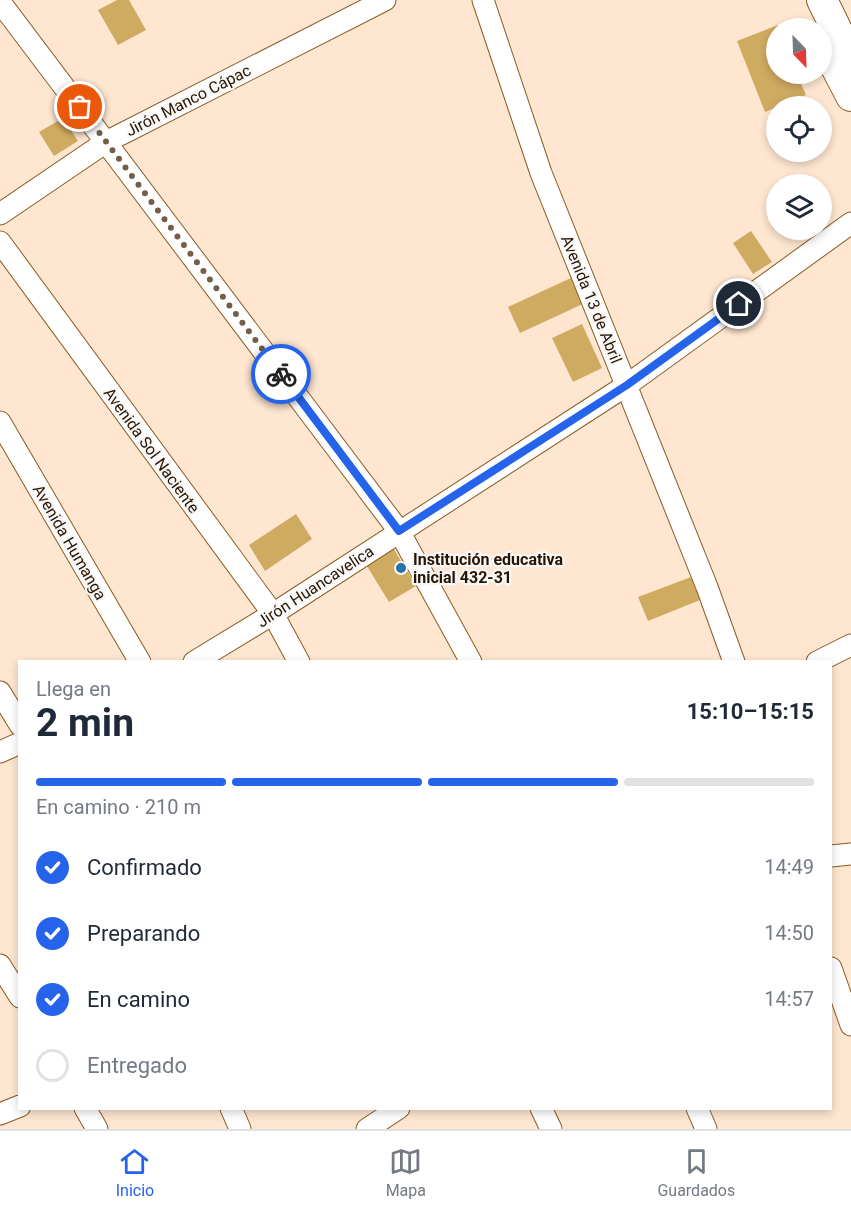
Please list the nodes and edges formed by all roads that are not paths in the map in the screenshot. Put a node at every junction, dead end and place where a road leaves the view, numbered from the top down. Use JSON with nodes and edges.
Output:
{"nodes":[{"id":1,"x":385,"y":0,"type":"edge"},
{"id":2,"x":483,"y":0,"type":"edge"},
{"id":3,"x":802,"y":0,"type":"edge"},
{"id":4,"x":822,"y":0,"type":"edge"},
{"id":5,"x":0,"y":2,"type":"edge"},
{"id":6,"x":812,"y":18,"type":"edge"},
{"id":7,"x":832,"y":59,"type":"edge"},
{"id":8,"x":851,"y":60,"type":"edge"},
{"id":9,"x":851,"y":96,"type":"edge"},
{"id":10,"x":106,"y":142,"type":"junction"},
{"id":11,"x":0,"y":214,"type":"edge"},
{"id":12,"x":851,"y":223,"type":"edge"},
{"id":13,"x":0,"y":242,"type":"edge"},
{"id":14,"x":627,"y":385,"type":"junction"},
{"id":15,"x":0,"y":422,"type":"edge"},
{"id":16,"x":399,"y":531,"type":"junction"},
{"id":17,"x":273,"y":614,"type":"junction"},
{"id":18,"x":851,"y":645,"type":"edge"},
{"id":19,"x":139,"y":660,"type":"edge"},
{"id":20,"x":197,"y":660,"type":"edge"},
{"id":21,"x":298,"y":660,"type":"edge"},
{"id":22,"x":470,"y":660,"type":"edge"},
{"id":23,"x":733,"y":660,"type":"edge"},
{"id":24,"x":821,"y":660,"type":"edge"},
{"id":25,"x":0,"y":692,"type":"edge"},
{"id":26,"x":18,"y":722,"type":"edge"},
{"id":27,"x":18,"y":744,"type":"edge"},
{"id":28,"x":0,"y":752,"type":"edge"},
{"id":29,"x":851,"y":854,"type":"edge"},
{"id":30,"x":832,"y":856,"type":"edge"},
{"id":31,"x":0,"y":964,"type":"edge"},
{"id":32,"x":832,"y":972,"type":"edge"},
{"id":33,"x":18,"y":994,"type":"edge"},
{"id":34,"x":851,"y":1025,"type":"edge"},
{"id":35,"x":18,"y":1107,"type":"edge"},
{"id":36,"x":86,"y":1110,"type":"edge"},
{"id":37,"x":232,"y":1110,"type":"edge"},
{"id":38,"x":542,"y":1110,"type":"edge"},
{"id":39,"x":698,"y":1110,"type":"edge"},
{"id":40,"x":0,"y":1114,"type":"edge"},
{"id":41,"x":391,"y":1116,"type":"edge"},
{"id":42,"x":97,"y":1129,"type":"edge"},
{"id":43,"x":240,"y":1129,"type":"edge"},
{"id":44,"x":368,"y":1129,"type":"edge"},
{"id":45,"x":551,"y":1129,"type":"edge"},
{"id":46,"x":706,"y":1129,"type":"edge"}],
"edges":[{"from":1,"to":10,"type":"street","name":"Jirón Manco Cápac"},
{"from":2,"to":14,"type":"street","name":"Avenida 13 de Abril"},
{"from":3,"to":6,"type":"street"},
{"from":4,"to":8,"type":"street"},
{"from":5,"to":10,"type":"street"},
{"from":7,"to":9,"type":"street"},
{"from":10,"to":11,"type":"street","name":"Jirón Manco Cápac"},
{"from":10,"to":16,"type":"street"},
{"from":12,"to":14,"type":"street","name":"Jirón Huancavelica"},
{"from":13,"to":17,"type":"street","name":"Avenida Sol Naciente"},
{"from":14,"to":16,"type":"street","name":"Jirón Huancavelica"},
{"from":14,"to":23,"type":"street","name":"Avenida 13 de Abril"},
{"from":15,"to":19,"type":"street","name":"Avenida Humanga"},
{"from":16,"to":17,"type":"street","name":"Jirón Huancavelica"},
{"from":16,"to":22,"type":"street"},
{"from":17,"to":20,"type":"street","name":"Jirón Huancavelica"},
{"from":17,"to":21,"type":"street","name":"Avenida Sol Naciente"},
{"from":18,"to":24,"type":"street"},
{"from":25,"to":26,"type":"street"},
{"from":27,"to":28,"type":"street"},
{"from":29,"to":30,"type":"street"},
{"from":31,"to":33,"type":"street"},
{"from":32,"to":34,"type":"street"},
{"from":35,"to":40,"type":"street"},
{"from":36,"to":42,"type":"street"},
{"from":37,"to":43,"type":"street"},
{"from":38,"to":45,"type":"street"},
{"from":39,"to":46,"type":"street"},
{"from":41,"to":44,"type":"street"}]}
